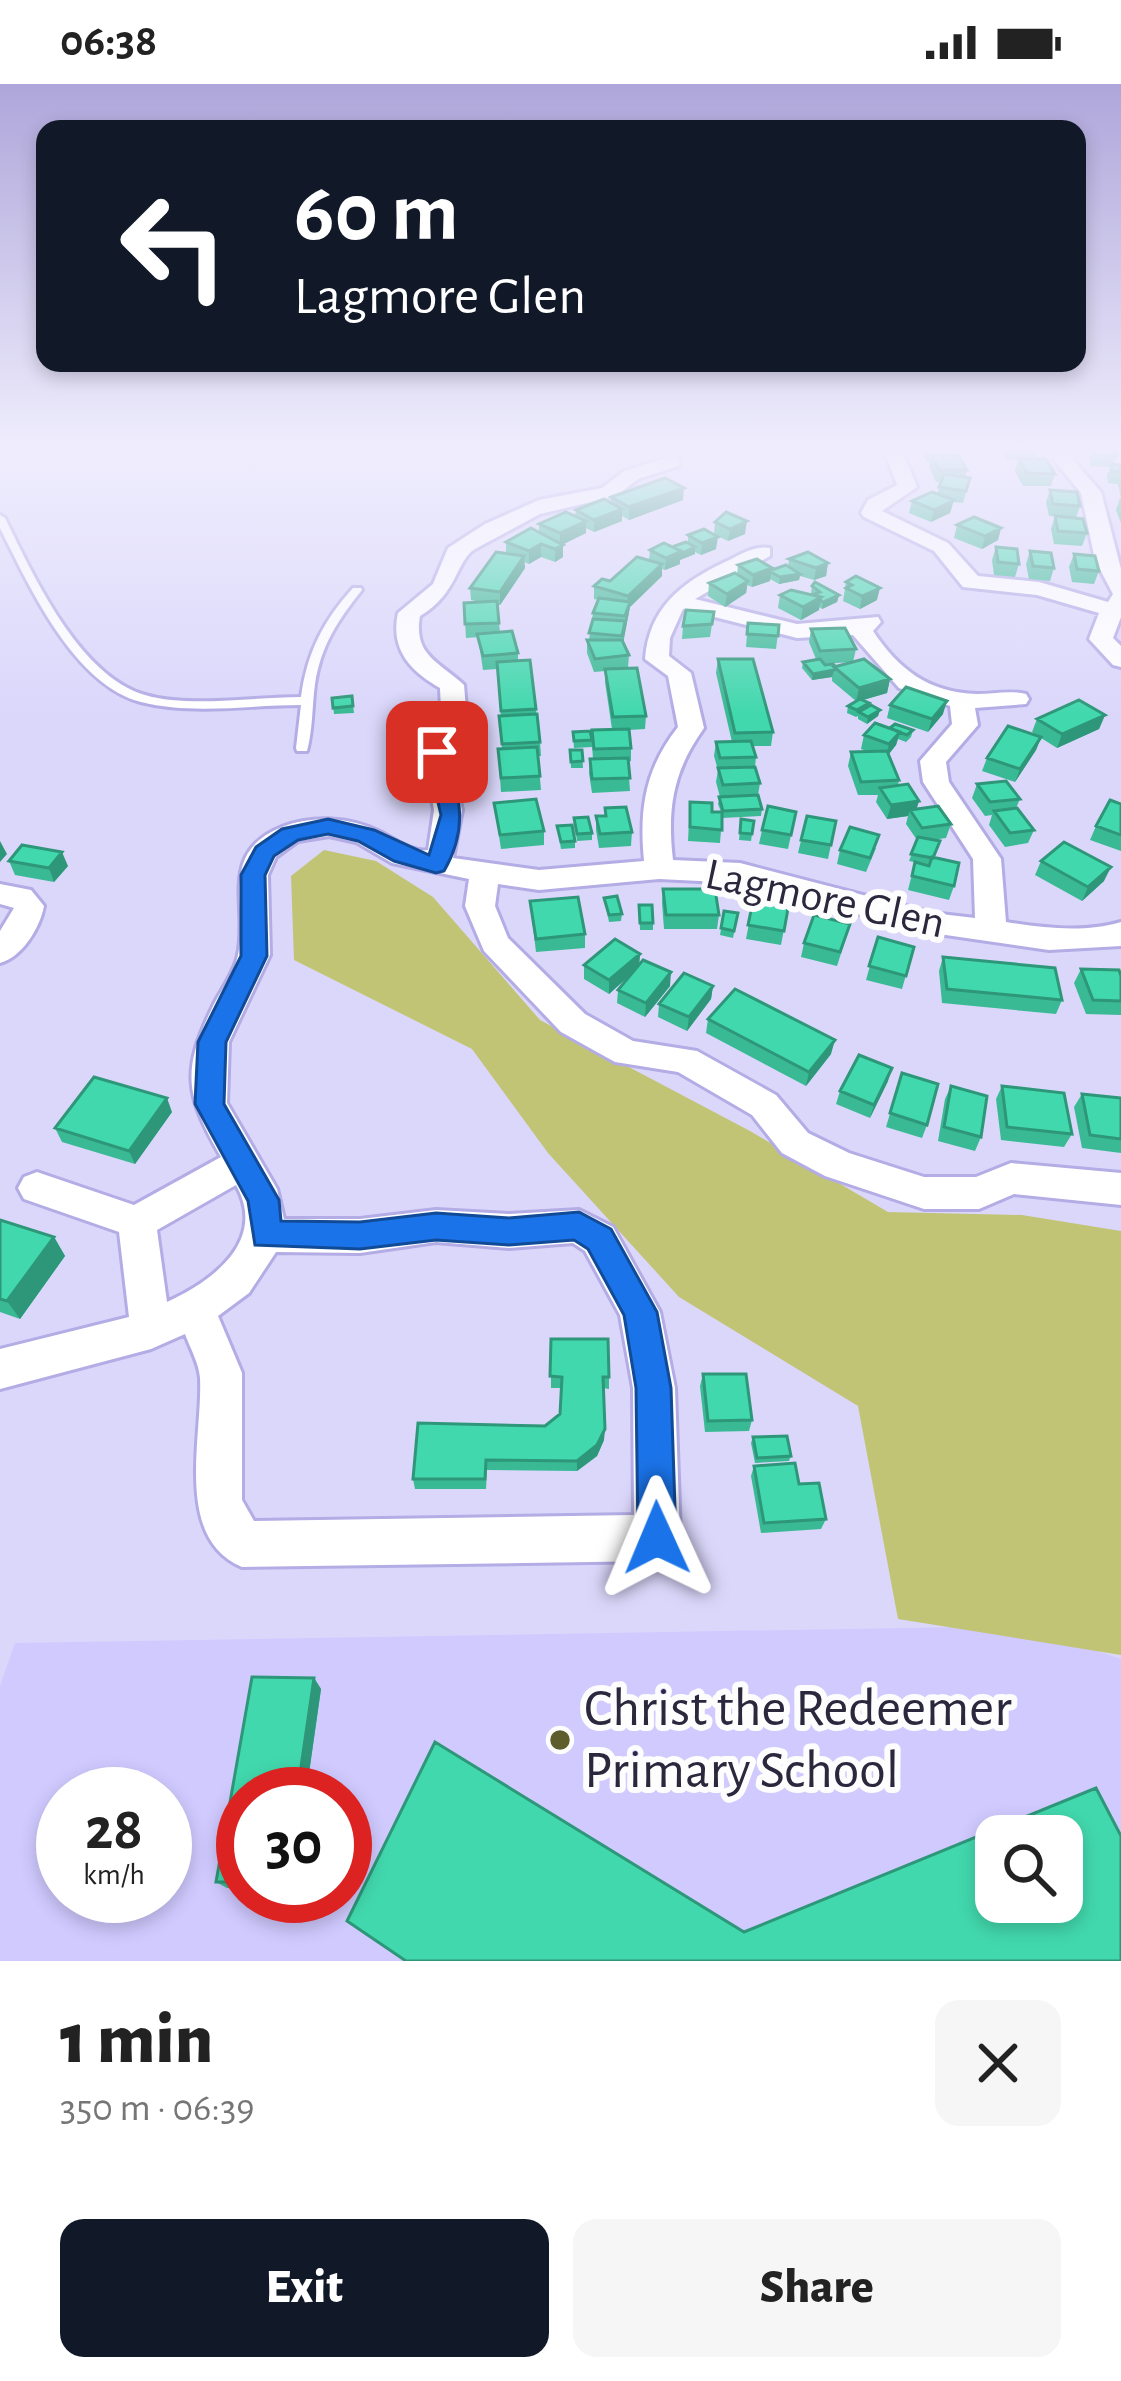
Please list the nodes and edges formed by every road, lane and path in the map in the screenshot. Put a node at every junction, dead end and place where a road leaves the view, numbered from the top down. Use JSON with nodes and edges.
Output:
{"nodes":[{"id":1,"x":12,"y":538,"type":"edge"},
{"id":2,"x":478,"y":538,"type":"edge"},
{"id":3,"x":921,"y":538,"type":"edge"},
{"id":4,"x":1109,"y":538,"type":"edge"},
{"id":5,"x":763,"y":552,"type":"dead end"},
{"id":6,"x":356,"y":590,"type":"dead end"},
{"id":7,"x":1119,"y":600,"type":"edge"},
{"id":8,"x":677,"y":602,"type":"junction"},
{"id":9,"x":1121,"y":660,"type":"edge"},
{"id":10,"x":1017,"y":699,"type":"dead end"},
{"id":11,"x":308,"y":701,"type":"junction"},
{"id":12,"x":962,"y":701,"type":"junction"},
{"id":13,"x":302,"y":748,"type":"dead end"},
{"id":14,"x":436,"y":865,"type":"junction"},
{"id":15,"x":658,"y":868,"type":"junction"},
{"id":16,"x":485,"y":873,"type":"junction"},
{"id":17,"x":0,"y":894,"type":"edge"},
{"id":18,"x":991,"y":932,"type":"junction"},
{"id":19,"x":1121,"y":933,"type":"edge"},
{"id":20,"x":0,"y":952,"type":"edge"},
{"id":21,"x":244,"y":1162,"type":"junction"},
{"id":22,"x":38,"y":1188,"type":"dead end"},
{"id":23,"x":1121,"y":1189,"type":"edge"},
{"id":24,"x":137,"y":1222,"type":"junction"},
{"id":25,"x":266,"y":1235,"type":"junction"},
{"id":26,"x":195,"y":1309,"type":"junction"},
{"id":27,"x":151,"y":1330,"type":"junction"},
{"id":28,"x":0,"y":1369,"type":"edge"}],
"edges":[{"from":1,"to":11,"type":"lane"},
{"from":2,"to":14,"type":"street"},
{"from":3,"to":7,"type":"street"},
{"from":4,"to":7,"type":"street"},
{"from":5,"to":8,"type":"street"},
{"from":6,"to":11,"type":"lane"},
{"from":7,"to":9,"type":"street"},
{"from":8,"to":12,"type":"street"},
{"from":8,"to":15,"type":"street","name":"Lagmore Glen"},
{"from":10,"to":12,"type":"street"},
{"from":11,"to":13,"type":"lane"},
{"from":12,"to":18,"type":"street","name":"Lagmore Glen"},
{"from":14,"to":16,"type":"street","name":"Lagmore Glen"},
{"from":14,"to":21,"type":"street","name":"Lagmore Glen"},
{"from":15,"to":16,"type":"street","name":"Lagmore Glen"},
{"from":15,"to":18,"type":"street","name":"Lagmore Glen"},
{"from":16,"to":23,"type":"street"},
{"from":17,"to":20,"type":"street"},
{"from":18,"to":19,"type":"street","name":"Lagmore Glen"},
{"from":21,"to":24,"type":"street"},
{"from":21,"to":25,"type":"street"},
{"from":22,"to":24,"type":"street"},
{"from":24,"to":27,"type":"street"},
{"from":25,"to":26,"type":"street"},
{"from":25,"to":26,"type":"street"},
{"from":26,"to":27,"type":"street"},
{"from":27,"to":28,"type":"street"}]}
